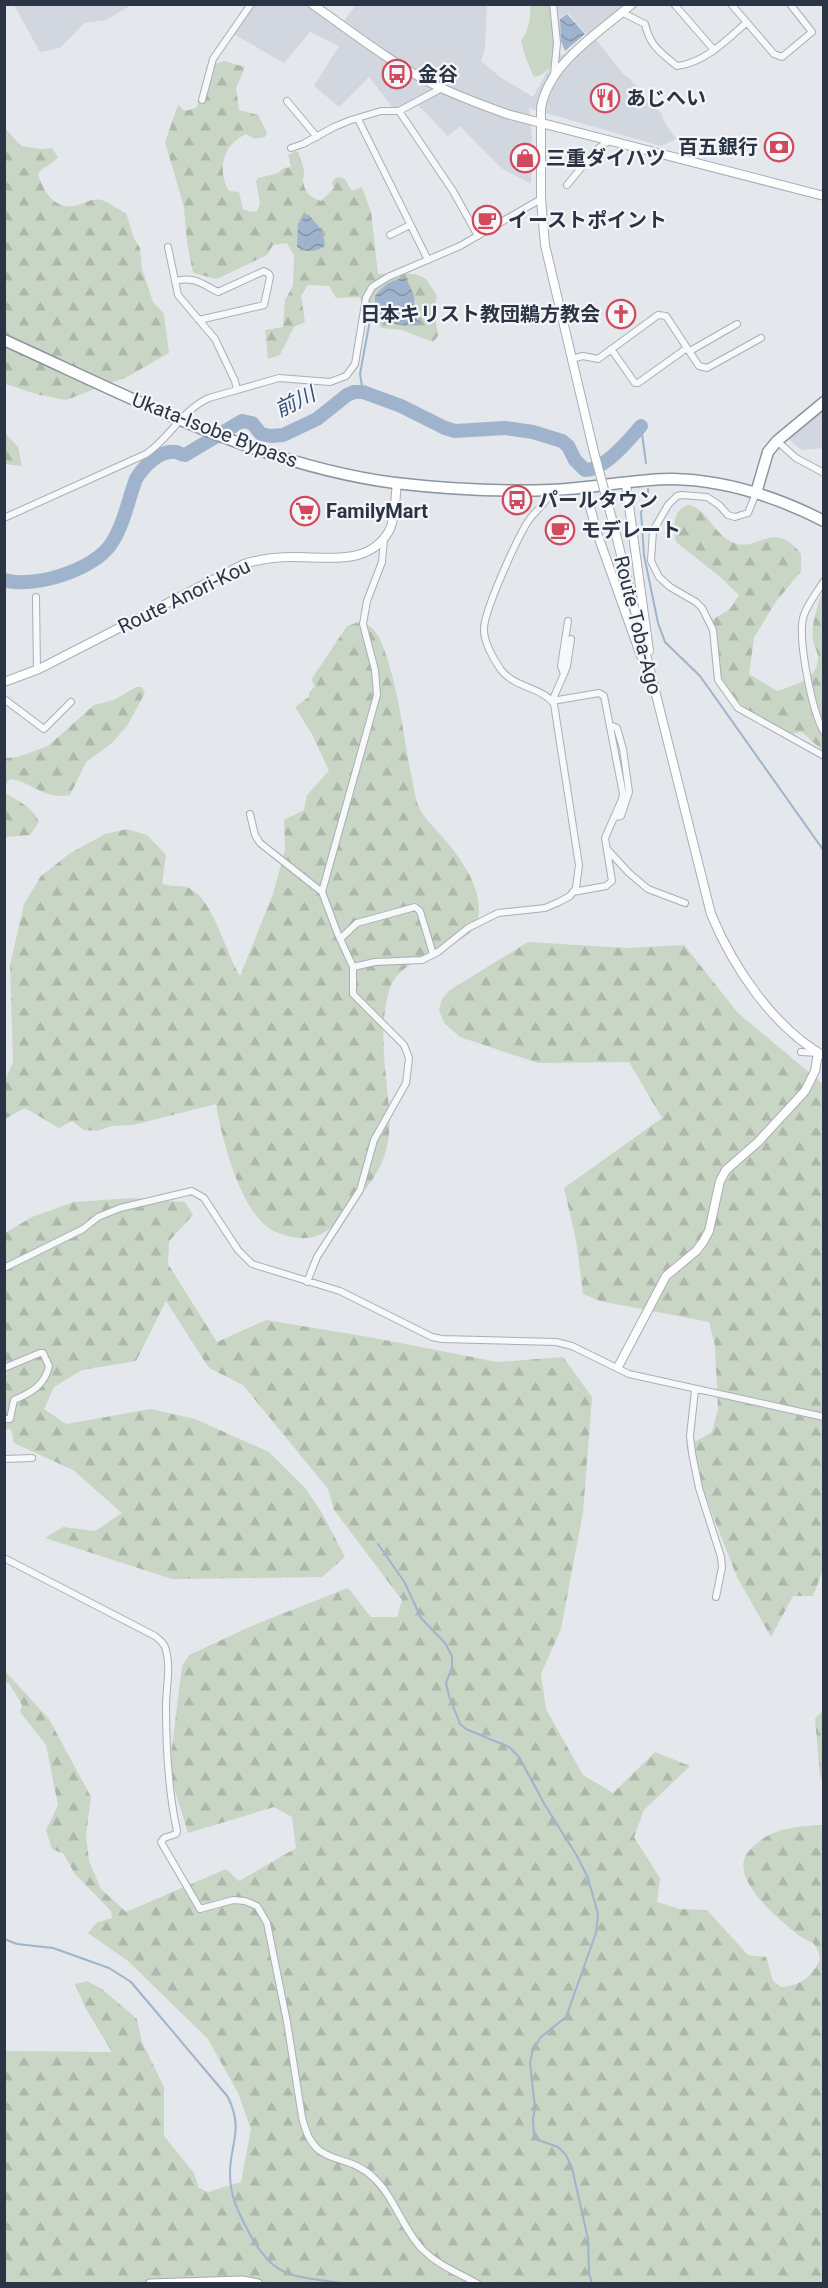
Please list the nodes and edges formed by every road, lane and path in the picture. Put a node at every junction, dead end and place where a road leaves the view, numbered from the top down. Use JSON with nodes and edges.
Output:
{"nodes":[{"id":1,"x":251,"y":4,"type":"edge"},
{"id":2,"x":312,"y":4,"type":"edge"},
{"id":3,"x":553,"y":4,"type":"edge"},
{"id":4,"x":633,"y":4,"type":"edge"},
{"id":5,"x":674,"y":4,"type":"edge"},
{"id":6,"x":731,"y":4,"type":"edge"},
{"id":7,"x":790,"y":4,"type":"edge"},
{"id":8,"x":622,"y":13,"type":"junction"},
{"id":9,"x":746,"y":23,"type":"junction"},
{"id":10,"x":714,"y":50,"type":"junction"},
{"id":11,"x":554,"y":75,"type":"junction"},
{"id":12,"x":442,"y":88,"type":"junction"},
{"id":13,"x":202,"y":100,"type":"dead end"},
{"id":14,"x":287,"y":100,"type":"dead end"},
{"id":15,"x":399,"y":111,"type":"junction"},
{"id":16,"x":358,"y":119,"type":"junction"},
{"id":17,"x":541,"y":122,"type":"junction"},
{"id":18,"x":316,"y":137,"type":"junction"},
{"id":19,"x":610,"y":140,"type":"junction"},
{"id":20,"x":291,"y":148,"type":"dead end"},
{"id":21,"x":567,"y":185,"type":"dead end"},
{"id":22,"x":824,"y":196,"type":"edge"},
{"id":23,"x":541,"y":199,"type":"junction"},
{"id":24,"x":410,"y":225,"type":"junction"},
{"id":25,"x":390,"y":235,"type":"dead end"},
{"id":26,"x":478,"y":236,"type":"junction"},
{"id":27,"x":168,"y":247,"type":"dead end"},
{"id":28,"x":428,"y":260,"type":"junction"},
{"id":29,"x":175,"y":281,"type":"junction"},
{"id":30,"x":199,"y":320,"type":"junction"},
{"id":31,"x":737,"y":324,"type":"dead end"},
{"id":32,"x":761,"y":338,"type":"dead end"},
{"id":33,"x":4,"y":340,"type":"edge"},
{"id":34,"x":689,"y":349,"type":"junction"},
{"id":35,"x":611,"y":350,"type":"junction"},
{"id":36,"x":571,"y":358,"type":"junction"},
{"id":37,"x":237,"y":390,"type":"junction"},
{"id":38,"x":824,"y":402,"type":"edge"},
{"id":39,"x":180,"y":419,"type":"junction"},
{"id":40,"x":777,"y":441,"type":"junction"},
{"id":41,"x":824,"y":473,"type":"edge"},
{"id":42,"x":397,"y":483,"type":"junction"},
{"id":43,"x":626,"y":484,"type":"junction"},
{"id":44,"x":585,"y":488,"type":"junction"},
{"id":45,"x":552,"y":490,"type":"junction"},
{"id":46,"x":756,"y":493,"type":"junction"},
{"id":47,"x":4,"y":518,"type":"edge"},
{"id":48,"x":824,"y":522,"type":"edge"},
{"id":49,"x":384,"y":538,"type":"junction"},
{"id":50,"x":824,"y":581,"type":"edge"},
{"id":51,"x":36,"y":597,"type":"dead end"},
{"id":52,"x":568,"y":621,"type":"dead end"},
{"id":53,"x":571,"y":639,"type":"dead end"},
{"id":54,"x":37,"y":670,"type":"junction"},
{"id":55,"x":564,"y":674,"type":"junction"},
{"id":56,"x":4,"y":682,"type":"edge"},
{"id":57,"x":656,"y":696,"type":"junction"},
{"id":58,"x":4,"y":699,"type":"edge"},
{"id":59,"x":552,"y":701,"type":"junction"},
{"id":60,"x":71,"y":702,"type":"dead end"},
{"id":61,"x":824,"y":732,"type":"edge"},
{"id":62,"x":824,"y":756,"type":"edge"},
{"id":63,"x":250,"y":814,"type":"dead end"},
{"id":64,"x":607,"y":849,"type":"junction"},
{"id":65,"x":322,"y":892,"type":"junction"},
{"id":66,"x":573,"y":892,"type":"junction"},
{"id":67,"x":685,"y":903,"type":"dead end"},
{"id":68,"x":340,"y":939,"type":"junction"},
{"id":69,"x":433,"y":954,"type":"junction"},
{"id":70,"x":353,"y":967,"type":"junction"},
{"id":71,"x":801,"y":1052,"type":"dead end"},
{"id":72,"x":821,"y":1055,"type":"edge"},
{"id":73,"x":4,"y":1268,"type":"edge"},
{"id":74,"x":307,"y":1282,"type":"junction"},
{"id":75,"x":618,"y":1367,"type":"junction"},
{"id":76,"x":4,"y":1368,"type":"edge"},
{"id":77,"x":695,"y":1390,"type":"junction"},
{"id":78,"x":824,"y":1417,"type":"edge"},
{"id":79,"x":4,"y":1419,"type":"edge"},
{"id":80,"x":32,"y":1458,"type":"dead end"},
{"id":81,"x":4,"y":1459,"type":"edge"},
{"id":82,"x":4,"y":1558,"type":"edge"},
{"id":83,"x":716,"y":1597,"type":"dead end"},
{"id":84,"x":150,"y":2283,"type":"edge"},
{"id":85,"x":258,"y":2283,"type":"edge"},
{"id":86,"x":478,"y":2283,"type":"edge"}],
"edges":[{"from":1,"to":13,"type":"street"},
{"from":2,"to":12,"type":"main road"},
{"from":3,"to":11,"type":"street"},
{"from":4,"to":8,"type":"main road"},
{"from":5,"to":10,"type":"street"},
{"from":6,"to":9,"type":"street"},
{"from":7,"to":9,"type":"street"},
{"from":8,"to":10,"type":"street"},
{"from":8,"to":11,"type":"main road"},
{"from":9,"to":10,"type":"street"},
{"from":11,"to":17,"type":"main road","name":"Route Toba-Ago"},
{"from":12,"to":15,"type":"street"},
{"from":12,"to":17,"type":"main road"},
{"from":14,"to":18,"type":"street"},
{"from":15,"to":16,"type":"street"},
{"from":15,"to":26,"type":"street"},
{"from":16,"to":18,"type":"street"},
{"from":16,"to":24,"type":"street"},
{"from":17,"to":19,"type":"main road"},
{"from":17,"to":23,"type":"main road","name":"Route Toba-Ago"},
{"from":18,"to":20,"type":"street"},
{"from":19,"to":21,"type":"street"},
{"from":19,"to":22,"type":"main road"},
{"from":23,"to":26,"type":"street"},
{"from":23,"to":36,"type":"main road","name":"Route Toba-Ago"},
{"from":24,"to":25,"type":"street"},
{"from":24,"to":28,"type":"street"},
{"from":26,"to":28,"type":"street"},
{"from":27,"to":29,"type":"street"},
{"from":28,"to":37,"type":"street"},
{"from":29,"to":30,"type":"street"},
{"from":29,"to":30,"type":"street"},
{"from":30,"to":37,"type":"street"},
{"from":31,"to":34,"type":"street"},
{"from":32,"to":34,"type":"street"},
{"from":33,"to":39,"type":"highway","name":"Ukata-Isobe Bypass"},
{"from":34,"to":35,"type":"street"},
{"from":34,"to":35,"type":"street"},
{"from":35,"to":36,"type":"street"},
{"from":36,"to":57,"type":"main road","name":"Route Toba-Ago","bridge":true},
{"from":37,"to":39,"type":"street"},
{"from":38,"to":40,"type":"highway"},
{"from":39,"to":42,"type":"highway","name":"Ukata-Isobe Bypass"},
{"from":39,"to":47,"type":"street"},
{"from":40,"to":41,"type":"street"},
{"from":40,"to":46,"type":"highway"},
{"from":42,"to":45,"type":"highway","name":"Ukata-Isobe Bypass"},
{"from":42,"to":49,"type":"main road"},
{"from":43,"to":44,"type":"highway","name":"Ukata-Isobe Bypass"},
{"from":43,"to":46,"type":"highway","name":"Ukata-Isobe Bypass"},
{"from":43,"to":57,"type":"main road"},
{"from":44,"to":45,"type":"highway","name":"Ukata-Isobe Bypass"},
{"from":44,"to":57,"type":"main road"},
{"from":45,"to":59,"type":"street"},
{"from":46,"to":48,"type":"highway","name":"Ukata-Isobe Bypass"},
{"from":46,"to":62,"type":"street"},
{"from":49,"to":54,"type":"main road","name":"Route Anori-Kou"},
{"from":49,"to":65,"type":"street"},
{"from":50,"to":61,"type":"street"},
{"from":51,"to":54,"type":"street"},
{"from":52,"to":55,"type":"street"},
{"from":53,"to":55,"type":"street"},
{"from":54,"to":56,"type":"main road","name":"Route Anori-Kou"},
{"from":55,"to":59,"type":"street"},
{"from":57,"to":72,"type":"main road","name":"Route Toba-Ago"},
{"from":58,"to":60,"type":"street"},
{"from":59,"to":64,"type":"street"},
{"from":59,"to":66,"type":"street"},
{"from":63,"to":65,"type":"street"},
{"from":64,"to":66,"type":"street"},
{"from":64,"to":67,"type":"street"},
{"from":65,"to":68,"type":"street"},
{"from":66,"to":69,"type":"street"},
{"from":68,"to":69,"type":"street"},
{"from":68,"to":70,"type":"street"},
{"from":69,"to":70,"type":"street"},
{"from":70,"to":74,"type":"street"},
{"from":71,"to":72,"type":"street"},
{"from":72,"to":75,"type":"main road"},
{"from":73,"to":74,"type":"street"},
{"from":74,"to":75,"type":"street"},
{"from":75,"to":77,"type":"street"},
{"from":76,"to":79,"type":"street"},
{"from":77,"to":78,"type":"street"},
{"from":77,"to":83,"type":"street"},
{"from":80,"to":81,"type":"street"},
{"from":82,"to":86,"type":"street"},
{"from":84,"to":85,"type":"main road"}]}
